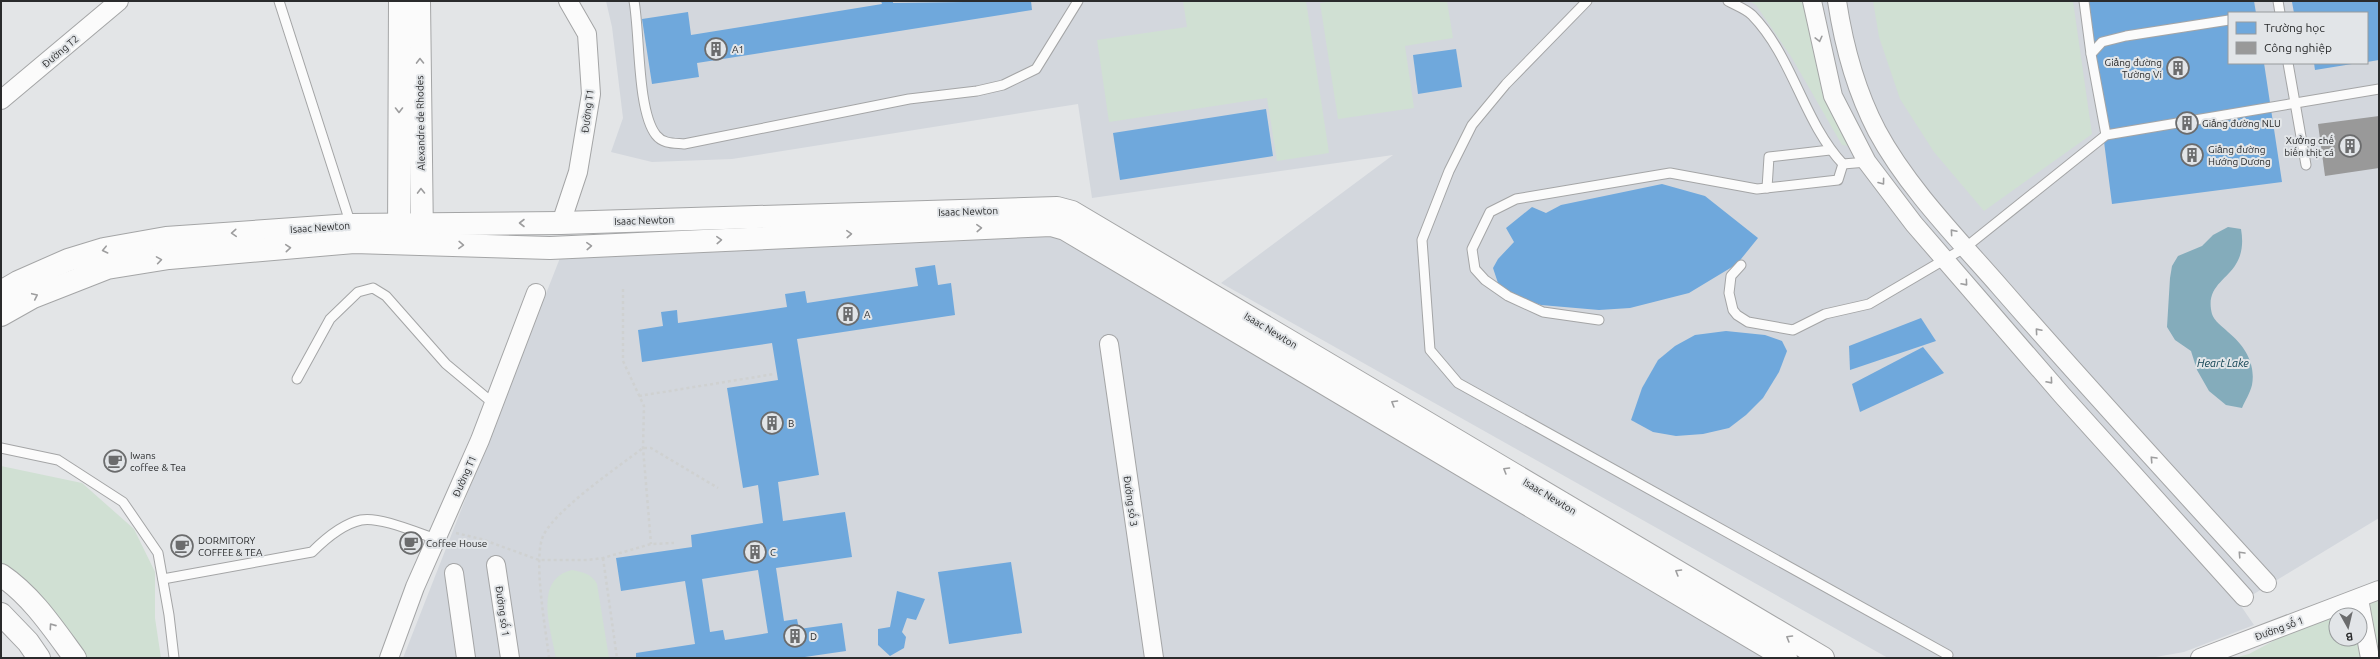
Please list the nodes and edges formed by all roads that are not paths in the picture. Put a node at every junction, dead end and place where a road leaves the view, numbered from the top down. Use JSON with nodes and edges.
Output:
{"nodes":[{"id":1,"x":118,"y":1,"type":"edge"},
{"id":2,"x":279,"y":1,"type":"edge"},
{"id":3,"x":400,"y":1,"type":"edge"},
{"id":4,"x":419,"y":1,"type":"edge"},
{"id":5,"x":568,"y":1,"type":"edge"},
{"id":6,"x":634,"y":1,"type":"edge"},
{"id":7,"x":1078,"y":1,"type":"edge"},
{"id":8,"x":1587,"y":1,"type":"edge"},
{"id":9,"x":1728,"y":1,"type":"edge"},
{"id":10,"x":1812,"y":1,"type":"edge"},
{"id":11,"x":1836,"y":1,"type":"edge"},
{"id":12,"x":2084,"y":1,"type":"edge"},
{"id":13,"x":2278,"y":1,"type":"edge"},
{"id":14,"x":2278,"y":12,"type":"edge"},
{"id":15,"x":2228,"y":20,"type":"edge"},
{"id":16,"x":2091,"y":54,"type":"junction"},
{"id":17,"x":2288,"y":64,"type":"edge"},
{"id":18,"x":2379,"y":89,"type":"edge"},
{"id":19,"x":1,"y":100,"type":"edge"},
{"id":20,"x":2294,"y":103,"type":"junction"},
{"id":21,"x":2106,"y":135,"type":"junction"},
{"id":22,"x":1830,"y":150,"type":"junction"},
{"id":23,"x":1867,"y":162,"type":"junction"},
{"id":24,"x":1843,"y":164,"type":"junction"},
{"id":25,"x":2306,"y":165,"type":"dead end"},
{"id":26,"x":1767,"y":188,"type":"junction"},
{"id":27,"x":561,"y":223,"type":"junction"},
{"id":28,"x":351,"y":224,"type":"junction"},
{"id":29,"x":399,"y":234,"type":"junction"},
{"id":30,"x":421,"y":234,"type":"junction"},
{"id":31,"x":1966,"y":247,"type":"junction"},
{"id":32,"x":550,"y":248,"type":"junction"},
{"id":33,"x":1946,"y":260,"type":"junction"},
{"id":34,"x":1741,"y":265,"type":"dead end"},
{"id":35,"x":1,"y":292,"type":"edge"},
{"id":36,"x":536,"y":293,"type":"dead end"},
{"id":37,"x":1,"y":315,"type":"edge"},
{"id":38,"x":1600,"y":320,"type":"dead end"},
{"id":39,"x":1109,"y":344,"type":"dead end"},
{"id":40,"x":297,"y":378,"type":"dead end"},
{"id":41,"x":494,"y":404,"type":"junction"},
{"id":42,"x":1,"y":448,"type":"edge"},
{"id":43,"x":438,"y":534,"type":"junction"},
{"id":44,"x":496,"y":565,"type":"dead end"},
{"id":45,"x":454,"y":573,"type":"dead end"},
{"id":46,"x":1,"y":575,"type":"edge"},
{"id":47,"x":163,"y":579,"type":"junction"},
{"id":48,"x":2267,"y":583,"type":"dead end"},
{"id":49,"x":2379,"y":590,"type":"edge"},
{"id":50,"x":2244,"y":597,"type":"dead end"},
{"id":51,"x":2359,"y":599,"type":"junction"},
{"id":52,"x":1,"y":614,"type":"edge"},
{"id":53,"x":1948,"y":655,"type":"dead end"},
{"id":54,"x":39,"y":658,"type":"edge"},
{"id":55,"x":74,"y":658,"type":"edge"},
{"id":56,"x":174,"y":658,"type":"edge"},
{"id":57,"x":389,"y":658,"type":"edge"},
{"id":58,"x":466,"y":658,"type":"edge"},
{"id":59,"x":510,"y":658,"type":"edge"},
{"id":60,"x":1154,"y":658,"type":"edge"},
{"id":61,"x":1786,"y":658,"type":"edge"},
{"id":62,"x":1823,"y":658,"type":"edge"},
{"id":63,"x":2200,"y":658,"type":"edge"},
{"id":64,"x":2370,"y":658,"type":"edge"}],
"edges":[{"from":1,"to":19,"type":"street","name":"Đường T2"},
{"from":2,"to":28,"type":"lane"},
{"from":3,"to":29,"type":"street","name":"Alexandre de Rhodes","one_way":true},
{"from":30,"to":4,"type":"street","name":"Alexandre de Rhodes","one_way":true},
{"from":5,"to":27,"type":"street","name":"Đường T1"},
{"from":6,"to":7,"type":"lane"},
{"from":8,"to":53,"type":"lane"},
{"from":9,"to":22,"type":"lane"},
{"from":10,"to":23,"type":"street","one_way":true},
{"from":31,"to":11,"type":"street","one_way":true},
{"from":12,"to":16,"type":"lane"},
{"from":13,"to":14,"type":"lane"},
{"from":15,"to":16,"type":"lane"},
{"from":16,"to":21,"type":"lane"},
{"from":17,"to":20,"type":"lane"},
{"from":18,"to":20,"type":"lane"},
{"from":20,"to":21,"type":"lane"},
{"from":20,"to":25,"type":"lane"},
{"from":21,"to":31,"type":"lane"},
{"from":22,"to":24,"type":"lane"},
{"from":22,"to":26,"type":"lane"},
{"from":23,"to":24,"type":"lane"},
{"from":23,"to":33,"type":"street","one_way":true},
{"from":24,"to":26,"type":"lane"},
{"from":26,"to":38,"type":"lane"},
{"from":27,"to":30,"type":"street","name":"Isaac Newton","one_way":true},
{"from":27,"to":32,"type":"street"},
{"from":62,"to":27,"type":"street","name":"Isaac Newton","one_way":true},
{"from":28,"to":29,"type":"street","name":"Isaac Newton"},
{"from":28,"to":35,"type":"street","name":"Isaac Newton","one_way":true},
{"from":29,"to":30,"type":"street","name":"Isaac Newton"},
{"from":37,"to":29,"type":"street","name":"Isaac Newton","one_way":true},
{"from":30,"to":32,"type":"street","name":"Isaac Newton","one_way":true},
{"from":31,"to":33,"type":"lane"},
{"from":48,"to":31,"type":"street","one_way":true},
{"from":32,"to":61,"type":"street","name":"Isaac Newton","one_way":true},
{"from":33,"to":34,"type":"lane"},
{"from":33,"to":50,"type":"street","one_way":true},
{"from":36,"to":41,"type":"street","name":"Đường T1"},
{"from":39,"to":60,"type":"street","name":"Đường số 3"},
{"from":40,"to":41,"type":"lane"},
{"from":41,"to":43,"type":"street","name":"Đường T1"},
{"from":42,"to":47,"type":"lane"},
{"from":43,"to":47,"type":"lane"},
{"from":43,"to":57,"type":"street","name":"Đường T1"},
{"from":44,"to":59,"type":"street","name":"Đường số 1"},
{"from":45,"to":58,"type":"street"},
{"from":55,"to":46,"type":"street","one_way":true},
{"from":47,"to":56,"type":"lane"},
{"from":49,"to":51,"type":"street"},
{"from":51,"to":63,"type":"street","name":"Đường số 1"},
{"from":51,"to":64,"type":"street"},
{"from":52,"to":54,"type":"street"}]}
